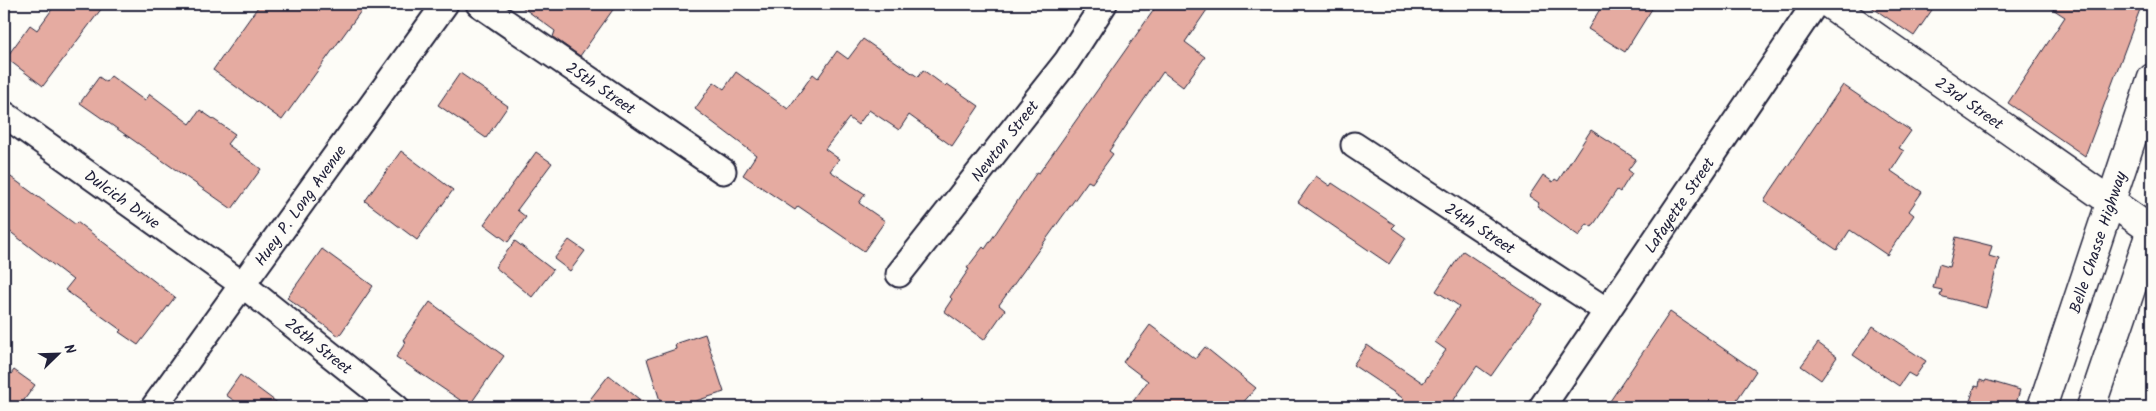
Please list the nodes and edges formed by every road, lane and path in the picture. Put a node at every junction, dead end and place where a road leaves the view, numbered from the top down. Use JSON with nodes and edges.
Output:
{"nodes":[{"id":1,"x":445,"y":4,"type":"edge"},
{"id":2,"x":480,"y":4,"type":"edge"},
{"id":3,"x":1104,"y":4,"type":"edge"},
{"id":4,"x":1815,"y":4,"type":"edge"},
{"id":5,"x":1830,"y":4,"type":"edge"},
{"id":6,"x":2152,"y":78,"type":"edge"},
{"id":7,"x":4,"y":114,"type":"edge"},
{"id":8,"x":1354,"y":145,"type":"dead end"},
{"id":9,"x":722,"y":171,"type":"dead end"},
{"id":10,"x":2111,"y":202,"type":"junction"},
{"id":11,"x":2152,"y":228,"type":"edge"},
{"id":12,"x":899,"y":274,"type":"dead end"},
{"id":13,"x":243,"y":285,"type":"junction"},
{"id":14,"x":1607,"y":311,"type":"junction"},
{"id":15,"x":154,"y":407,"type":"edge"},
{"id":16,"x":396,"y":407,"type":"edge"},
{"id":17,"x":1542,"y":407,"type":"edge"},
{"id":18,"x":2042,"y":407,"type":"edge"},
{"id":19,"x":2091,"y":407,"type":"edge"}],
"edges":[{"from":1,"to":13,"type":"street","name":"Huey P. Long Avenue"},
{"from":2,"to":9,"type":"street","name":"25th Street"},
{"from":3,"to":12,"type":"street","name":"Newton Street"},
{"from":4,"to":14,"type":"street","name":"Lafayette Street"},
{"from":5,"to":10,"type":"main road","name":"23rd Street"},
{"from":6,"to":10,"type":"main road","name":"Belle Chasse Highway"},
{"from":7,"to":13,"type":"street","name":"Dulcich Drive"},
{"from":8,"to":14,"type":"street","name":"24th Street"},
{"from":10,"to":11,"type":"main road","name":"23rd Street"},
{"from":10,"to":18,"type":"main road","name":"Belle Chasse Highway"},
{"from":11,"to":19,"type":"main road"},
{"from":13,"to":15,"type":"street","name":"Huey P. Long Avenue"},
{"from":13,"to":16,"type":"street","name":"26th Street"},
{"from":14,"to":17,"type":"street","name":"Lafayette Street"}]}
